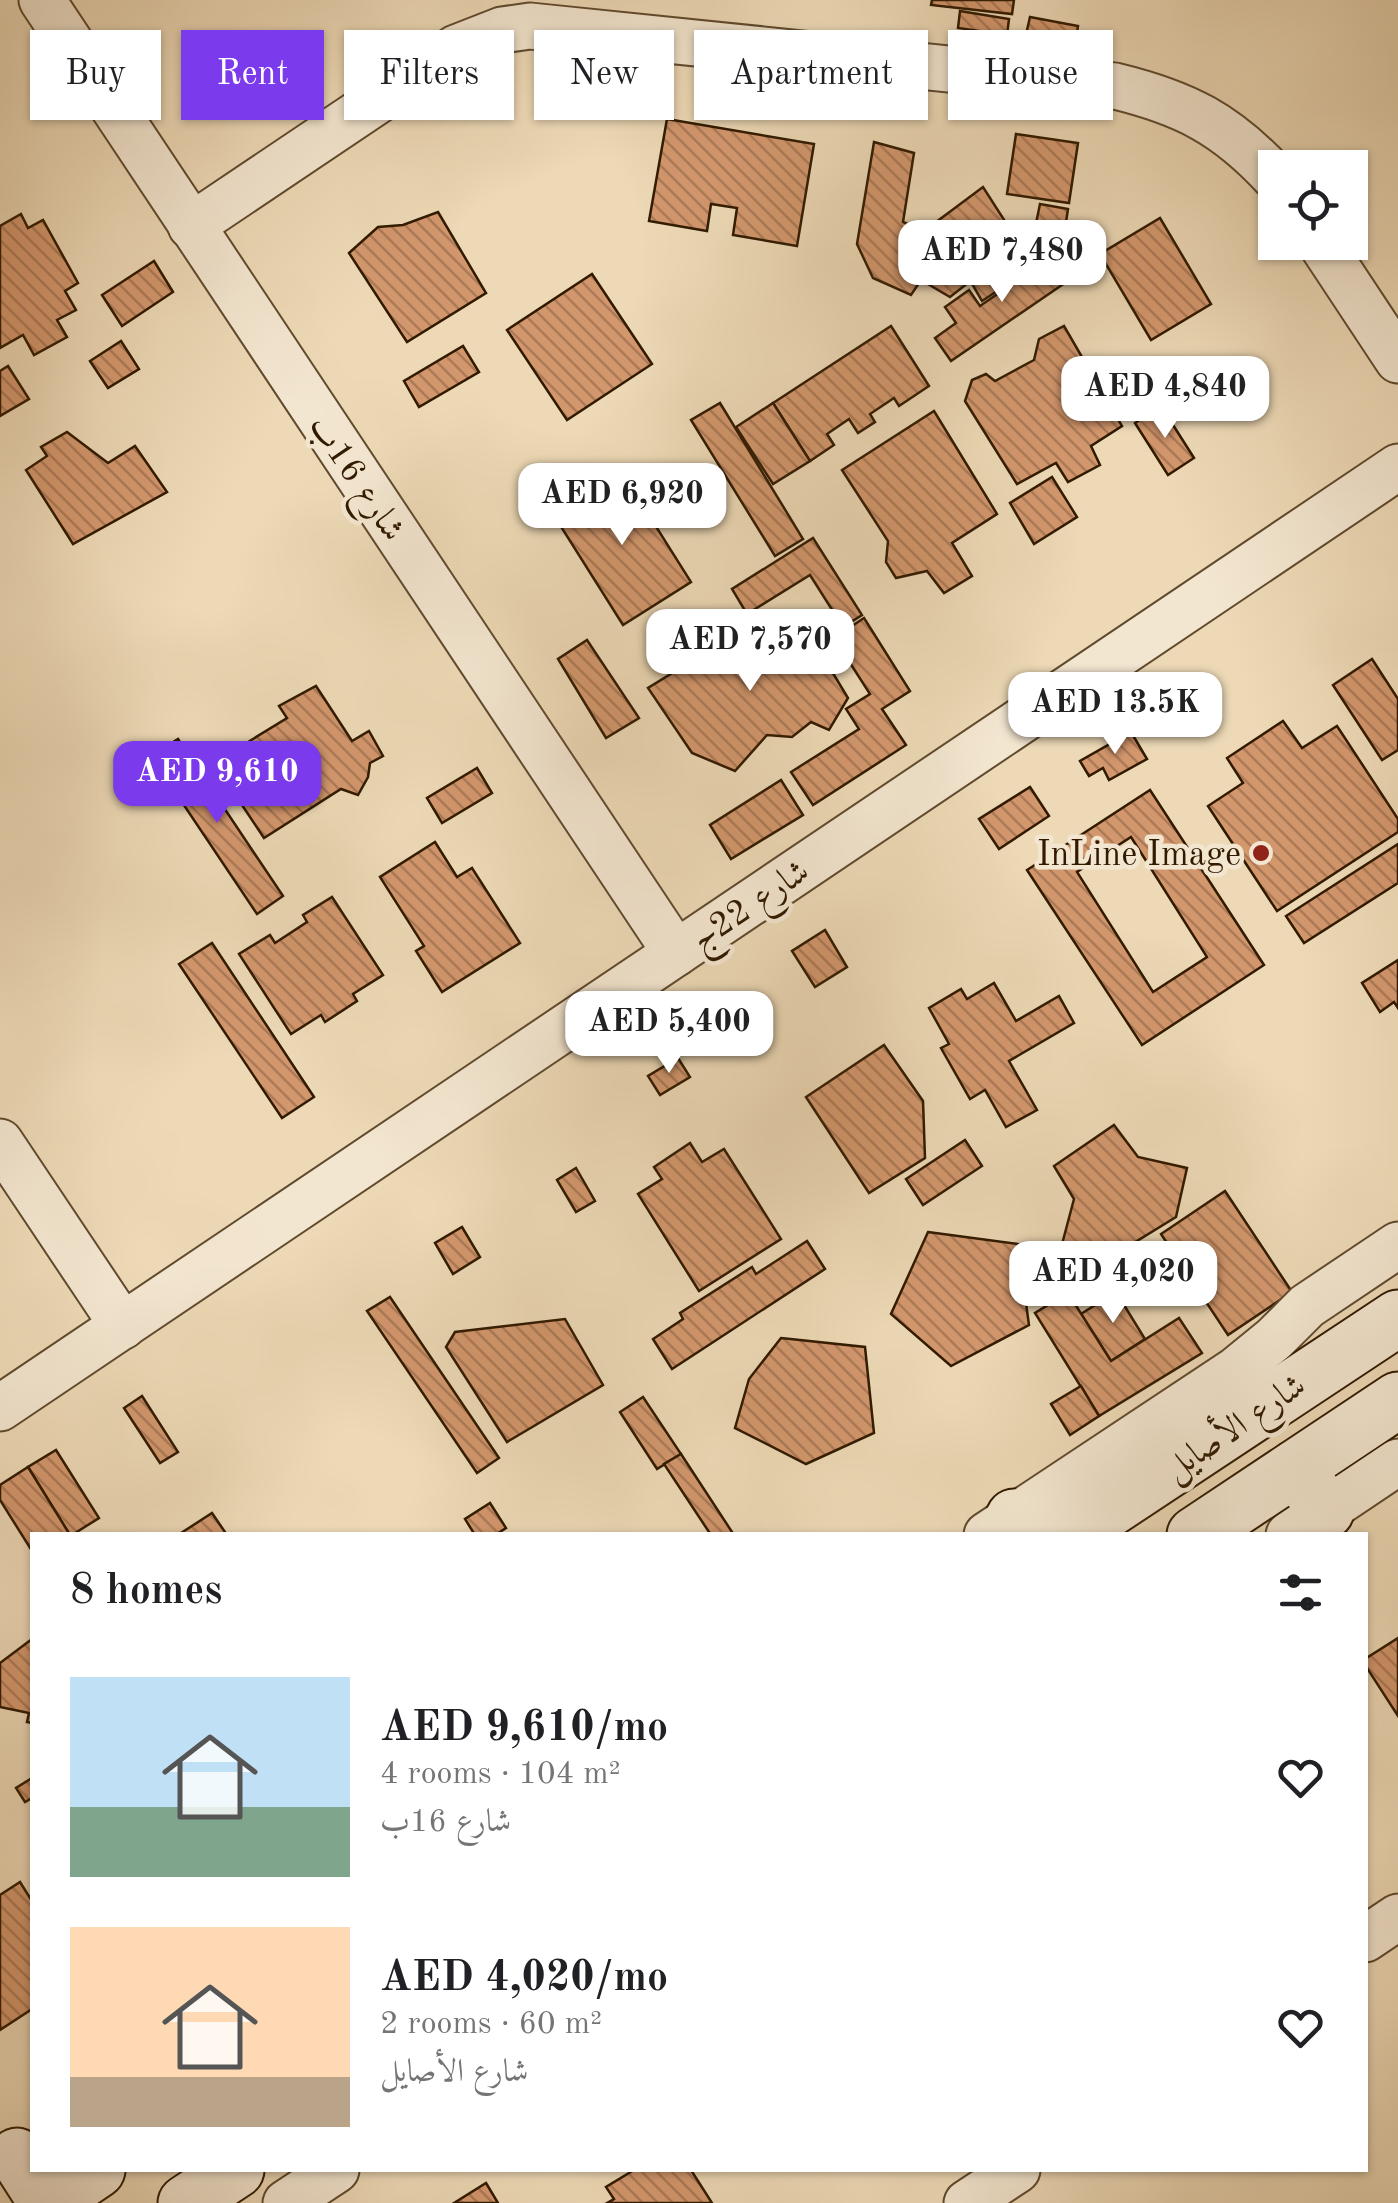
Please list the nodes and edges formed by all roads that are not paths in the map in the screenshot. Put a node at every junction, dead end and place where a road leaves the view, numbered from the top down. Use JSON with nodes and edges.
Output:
{"nodes":[{"id":1,"x":42,"y":0,"type":"edge"},
{"id":2,"x":1258,"y":158,"type":"edge"},
{"id":3,"x":192,"y":226,"type":"junction"},
{"id":4,"x":1332,"y":260,"type":"edge"},
{"id":5,"x":1398,"y":360,"type":"edge"},
{"id":6,"x":1398,"y":466,"type":"edge"},
{"id":7,"x":676,"y":953,"type":"junction"},
{"id":8,"x":0,"y":1142,"type":"edge"},
{"id":9,"x":1398,"y":1245,"type":"edge"},
{"id":10,"x":1398,"y":1318,"type":"edge"},
{"id":11,"x":122,"y":1326,"type":"junction"},
{"id":12,"x":1398,"y":1400,"type":"edge"},
{"id":13,"x":0,"y":1408,"type":"edge"},
{"id":14,"x":1398,"y":1462,"type":"edge"},
{"id":15,"x":1304,"y":1504,"type":"edge"},
{"id":16,"x":1009,"y":1529,"type":"edge"},
{"id":17,"x":1075,"y":1532,"type":"edge"},
{"id":18,"x":1205,"y":1532,"type":"edge"},
{"id":19,"x":1398,"y":1916,"type":"edge"},
{"id":20,"x":1368,"y":1936,"type":"edge"},
{"id":21,"x":16,"y":2157,"type":"edge"},
{"id":22,"x":95,"y":2172,"type":"edge"},
{"id":23,"x":233,"y":2172,"type":"edge"},
{"id":24,"x":333,"y":2172,"type":"edge"},
{"id":25,"x":1014,"y":2172,"type":"edge"},
{"id":26,"x":47,"y":2203,"type":"edge"},
{"id":27,"x":186,"y":2203,"type":"edge"},
{"id":28,"x":286,"y":2203,"type":"edge"},
{"id":29,"x":967,"y":2203,"type":"edge"}],
"edges":[{"from":1,"to":3,"type":"street","name":"شارع 16ب"},
{"from":2,"to":3,"type":"street"},
{"from":3,"to":7,"type":"street","name":"شارع 16ب"},
{"from":4,"to":5,"type":"street"},
{"from":6,"to":7,"type":"street","name":"شارع 22ج"},
{"from":7,"to":11,"type":"street","name":"شارع 22ج"},
{"from":8,"to":11,"type":"street"},
{"from":9,"to":16,"type":"street"},
{"from":10,"to":17,"type":"street","name":"شارع الأصايل"},
{"from":11,"to":13,"type":"street","name":"شارع 22ج"},
{"from":12,"to":15,"type":"street","name":"شارع الأصايل"},
{"from":14,"to":15,"type":"street"},
{"from":15,"to":18,"type":"street","name":"شارع الأصايل"},
{"from":19,"to":20,"type":"street"},
{"from":21,"to":26,"type":"street"},
{"from":22,"to":26,"type":"street"},
{"from":23,"to":27,"type":"street"},
{"from":24,"to":28,"type":"street"},
{"from":25,"to":29,"type":"street"}]}
